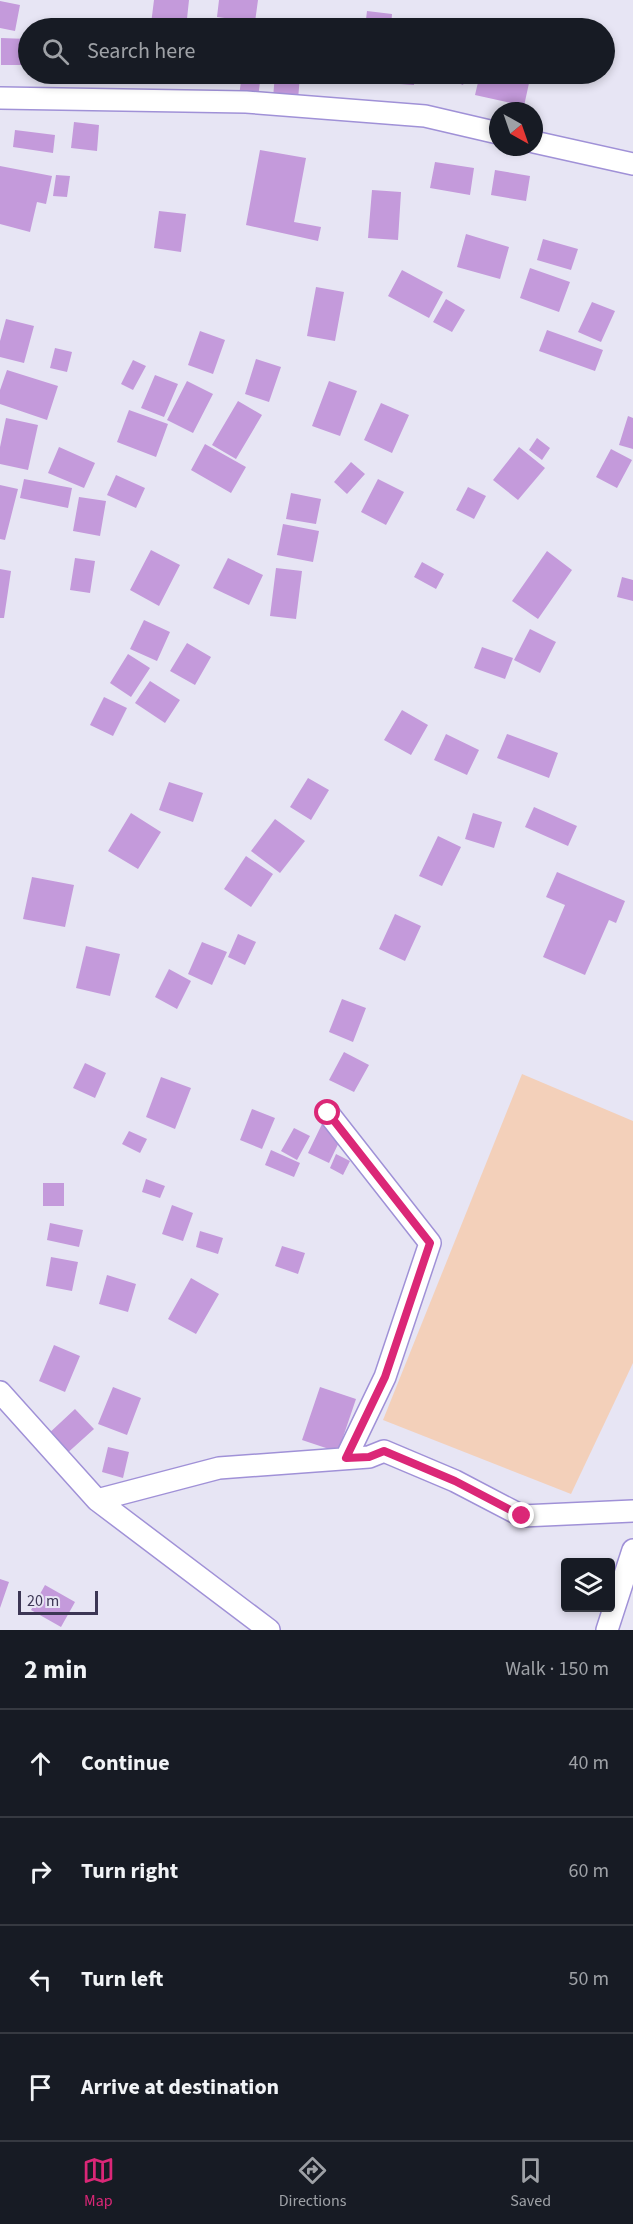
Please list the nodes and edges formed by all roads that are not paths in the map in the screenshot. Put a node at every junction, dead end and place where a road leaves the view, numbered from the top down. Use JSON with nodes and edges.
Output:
{"nodes":[{"id":1,"x":0,"y":98,"type":"edge"},
{"id":2,"x":489,"y":131,"type":"edge"},
{"id":3,"x":543,"y":144,"type":"edge"},
{"id":4,"x":633,"y":164,"type":"edge"},
{"id":5,"x":328,"y":1113,"type":"dead end"},
{"id":6,"x":0,"y":1392,"type":"edge"},
{"id":7,"x":346,"y":1458,"type":"junction"},
{"id":8,"x":97,"y":1500,"type":"junction"},
{"id":9,"x":633,"y":1511,"type":"edge"},
{"id":10,"x":633,"y":1550,"type":"edge"},
{"id":11,"x":269,"y":1630,"type":"edge"},
{"id":12,"x":607,"y":1630,"type":"edge"}],
"edges":[{"from":1,"to":2,"type":"street"},
{"from":3,"to":4,"type":"street"},
{"from":5,"to":7,"type":"street"},
{"from":6,"to":8,"type":"street"},
{"from":7,"to":8,"type":"street"},
{"from":7,"to":9,"type":"street"},
{"from":8,"to":11,"type":"street"},
{"from":10,"to":12,"type":"street"}]}
